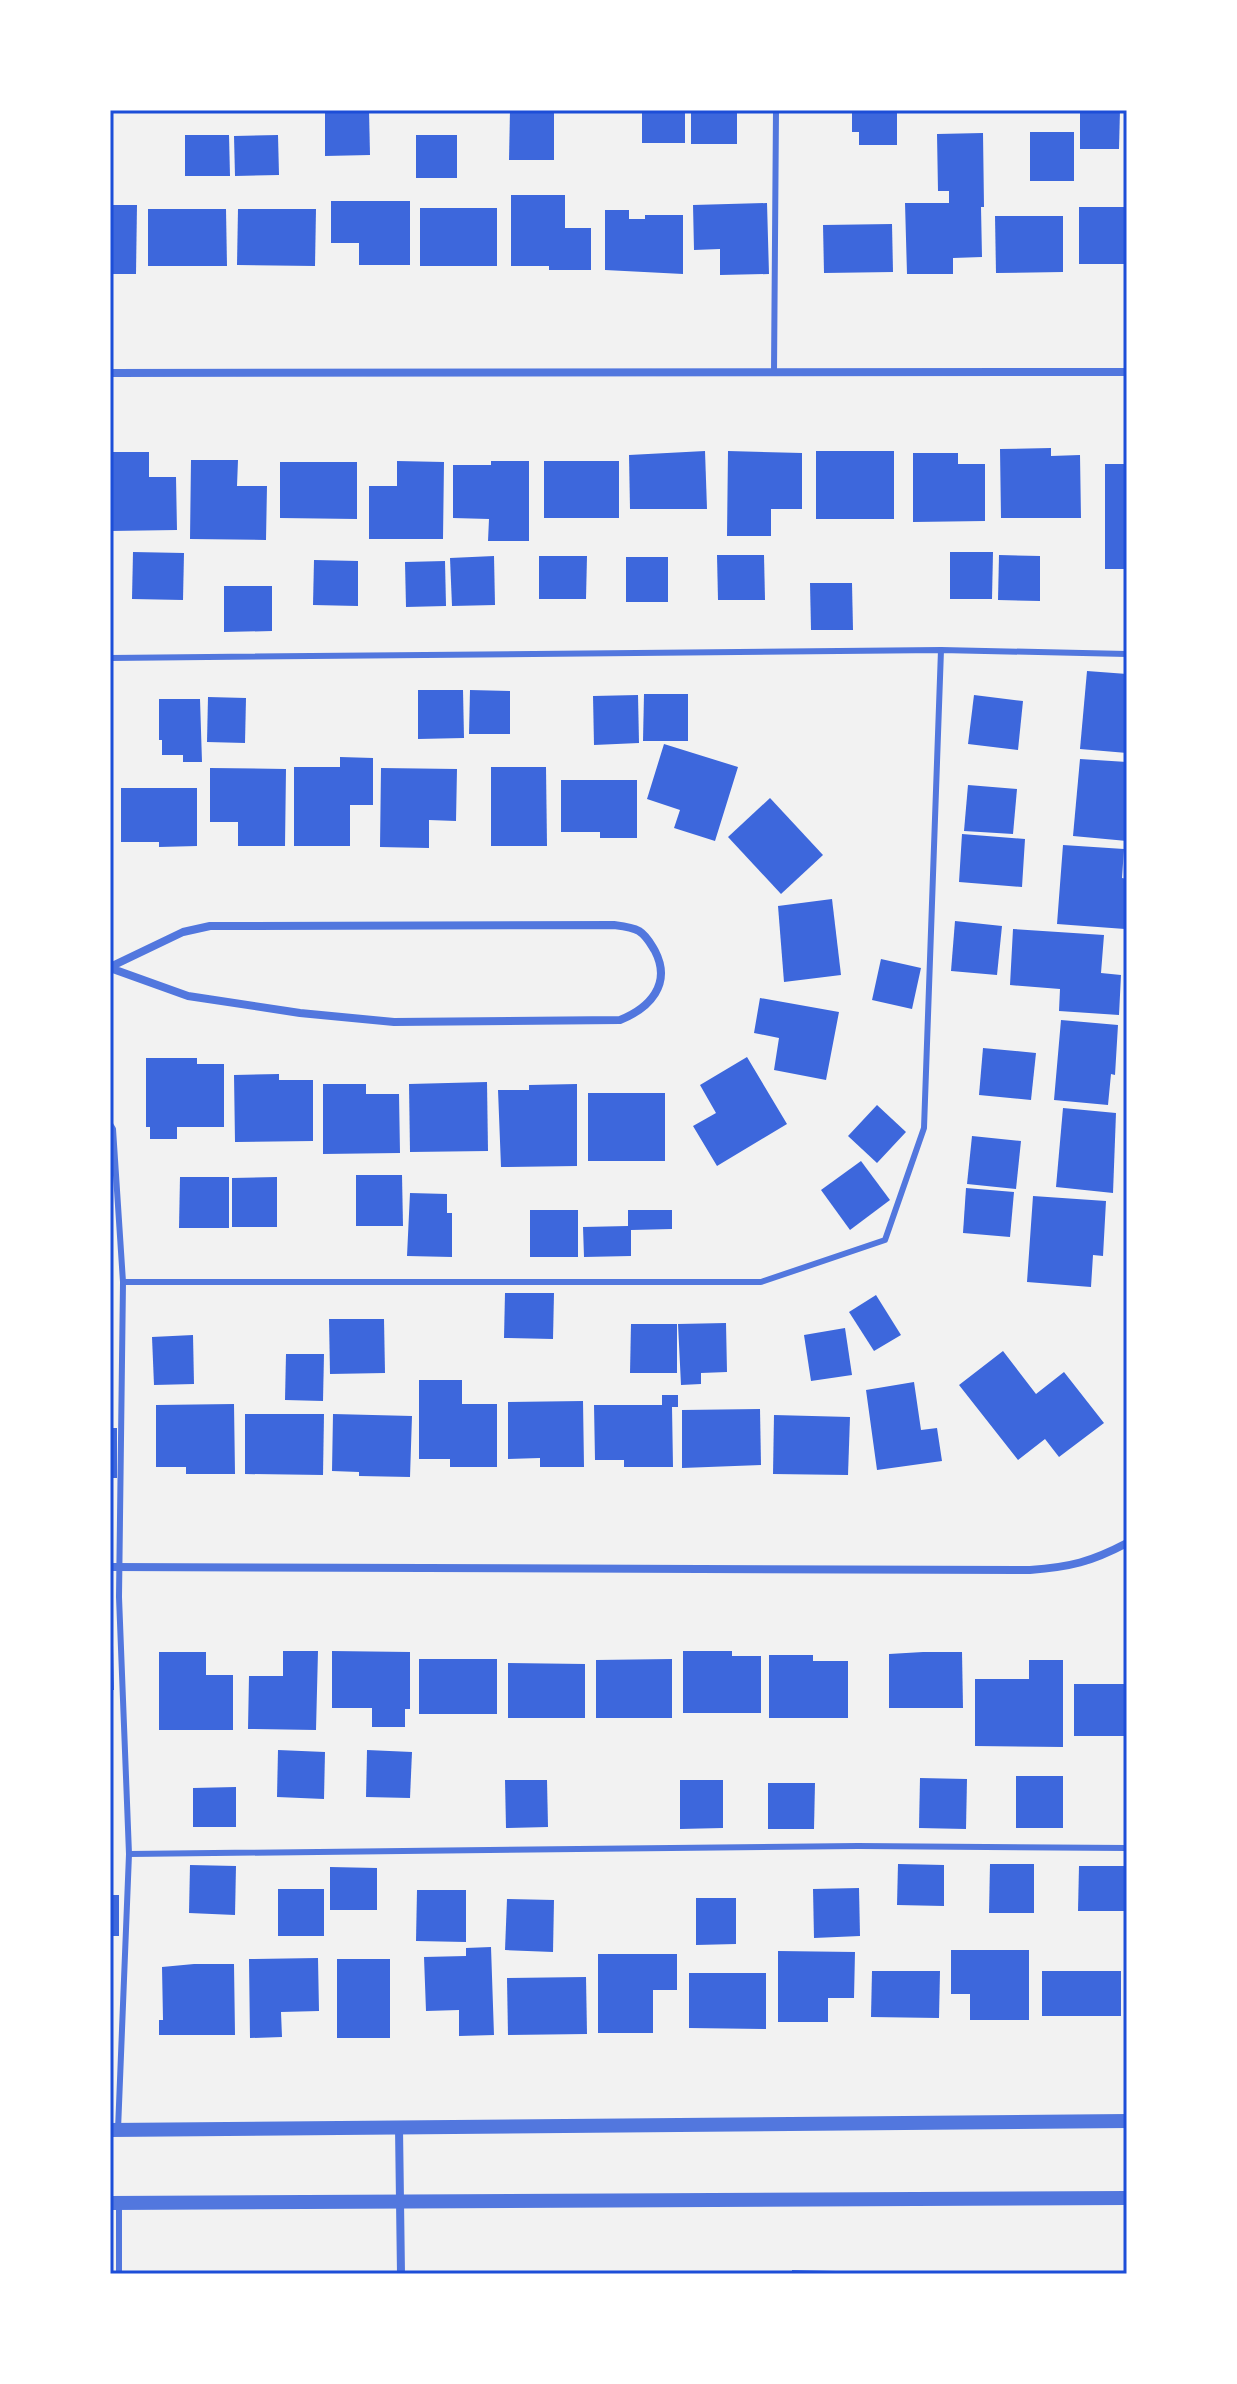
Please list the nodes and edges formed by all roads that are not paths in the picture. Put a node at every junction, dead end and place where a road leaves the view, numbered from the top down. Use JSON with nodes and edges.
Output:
{"nodes":[{"id":1,"x":776,"y":110,"type":"edge"},
{"id":2,"x":774,"y":372,"type":"junction"},
{"id":3,"x":1127,"y":372,"type":"edge"},
{"id":4,"x":110,"y":373,"type":"edge"},
{"id":5,"x":941,"y":650,"type":"junction"},
{"id":6,"x":1127,"y":654,"type":"edge"},
{"id":7,"x":110,"y":658,"type":"edge"},
{"id":8,"x":110,"y":967,"type":"edge"},
{"id":9,"x":110,"y":1124,"type":"edge"},
{"id":10,"x":123,"y":1282,"type":"junction"},
{"id":11,"x":1127,"y":1543,"type":"edge"},
{"id":12,"x":114,"y":1567,"type":"edge"},
{"id":13,"x":1127,"y":1848,"type":"edge"},
{"id":14,"x":129,"y":1854,"type":"junction"},
{"id":15,"x":1127,"y":2121,"type":"edge"},
{"id":16,"x":399,"y":2128,"type":"junction"},
{"id":17,"x":114,"y":2130,"type":"edge"},
{"id":18,"x":1127,"y":2198,"type":"edge"},
{"id":19,"x":402,"y":2202,"type":"junction"},
{"id":20,"x":114,"y":2203,"type":"edge"},
{"id":21,"x":119,"y":2274,"type":"edge"},
{"id":22,"x":401,"y":2274,"type":"edge"}],
"edges":[{"from":1,"to":2,"type":"lane"},
{"from":2,"to":3,"type":"street"},
{"from":2,"to":4,"type":"street"},
{"from":5,"to":6,"type":"lane"},
{"from":5,"to":7,"type":"lane"},
{"from":5,"to":10,"type":"lane"},
{"from":8,"to":8,"type":"street"},
{"from":9,"to":10,"type":"lane"},
{"from":10,"to":12,"type":"lane"},
{"from":11,"to":12,"type":"street"},
{"from":12,"to":14,"type":"lane"},
{"from":13,"to":14,"type":"lane"},
{"from":14,"to":17,"type":"lane"},
{"from":15,"to":16,"type":"street"},
{"from":16,"to":17,"type":"street"},
{"from":16,"to":19,"type":"street"},
{"from":18,"to":19,"type":"street"},
{"from":19,"to":20,"type":"street"},
{"from":19,"to":22,"type":"street"},
{"from":20,"to":21,"type":"lane"}]}
